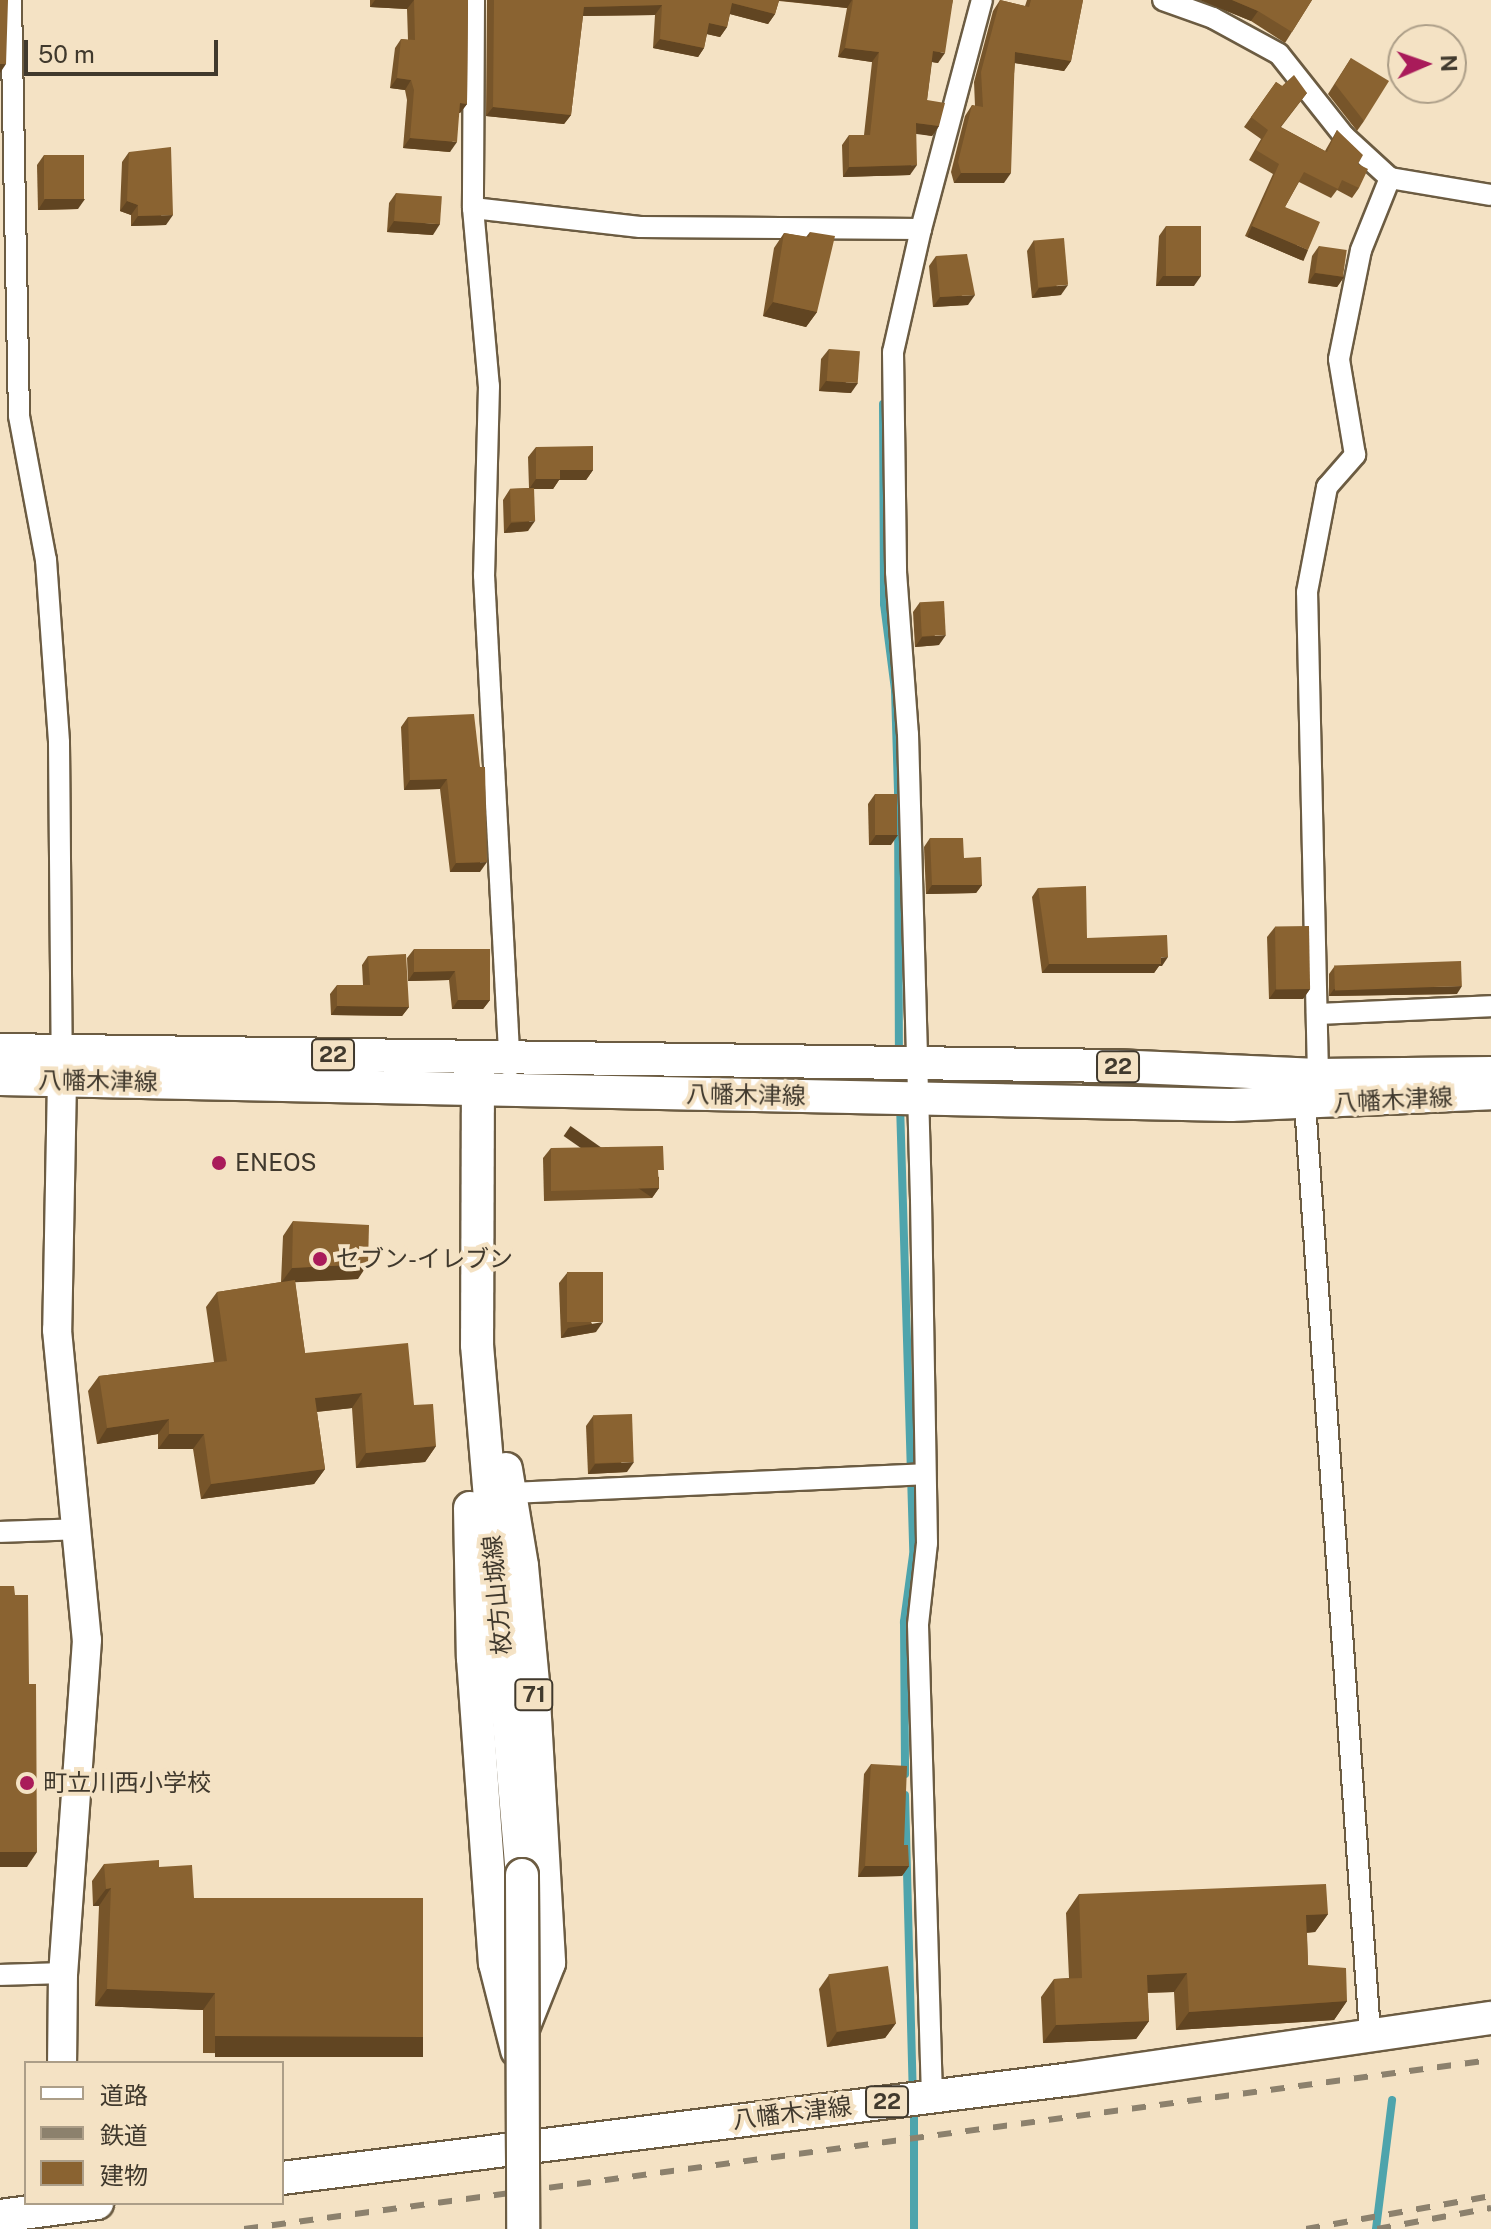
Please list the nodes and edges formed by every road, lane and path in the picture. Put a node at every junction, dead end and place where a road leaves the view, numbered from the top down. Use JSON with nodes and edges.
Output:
{"nodes":[{"id":1,"x":11,"y":0,"type":"edge"},
{"id":2,"x":474,"y":0,"type":"edge"},
{"id":3,"x":982,"y":0,"type":"edge"},
{"id":4,"x":1163,"y":0,"type":"edge"},
{"id":5,"x":1390,"y":178,"type":"junction"},
{"id":6,"x":1491,"y":195,"type":"edge"},
{"id":7,"x":473,"y":208,"type":"junction"},
{"id":8,"x":921,"y":229,"type":"junction"},
{"id":9,"x":1491,"y":1006,"type":"edge"},
{"id":10,"x":1317,"y":1014,"type":"junction"},
{"id":11,"x":0,"y":1050,"type":"edge"},
{"id":12,"x":494,"y":1058,"type":"junction"},
{"id":13,"x":917,"y":1065,"type":"junction"},
{"id":14,"x":62,"y":1066,"type":"junction"},
{"id":15,"x":1491,"y":1073,"type":"edge"},
{"id":16,"x":1318,"y":1075,"type":"junction"},
{"id":17,"x":0,"y":1079,"type":"edge"},
{"id":18,"x":478,"y":1090,"type":"junction"},
{"id":19,"x":511,"y":1091,"type":"junction"},
{"id":20,"x":1491,"y":1093,"type":"edge"},
{"id":21,"x":919,"y":1098,"type":"junction"},
{"id":22,"x":1305,"y":1104,"type":"junction"},
{"id":23,"x":477,"y":1345,"type":"junction"},
{"id":24,"x":925,"y":1474,"type":"junction"},
{"id":25,"x":510,"y":1493,"type":"junction"},
{"id":26,"x":80,"y":1529,"type":"junction"},
{"id":27,"x":0,"y":1532,"type":"edge"},
{"id":28,"x":63,"y":1973,"type":"junction"},
{"id":29,"x":0,"y":1975,"type":"edge"},
{"id":30,"x":1491,"y":2018,"type":"edge"},
{"id":31,"x":1370,"y":2034,"type":"junction"},
{"id":32,"x":517,"y":2043,"type":"junction"},
{"id":33,"x":62,"y":2061,"type":"edge"},
{"id":34,"x":932,"y":2095,"type":"junction"},
{"id":35,"x":518,"y":2145,"type":"junction"},
{"id":36,"x":284,"y":2178,"type":"edge"},
{"id":37,"x":61,"y":2205,"type":"edge"},
{"id":38,"x":0,"y":2216,"type":"edge"},
{"id":39,"x":523,"y":2229,"type":"edge"}],
"edges":[{"from":1,"to":14,"type":"street"},
{"from":2,"to":7,"type":"street"},
{"from":3,"to":8,"type":"street"},
{"from":4,"to":5,"type":"street"},
{"from":5,"to":6,"type":"street"},
{"from":5,"to":10,"type":"street"},
{"from":7,"to":8,"type":"street"},
{"from":7,"to":12,"type":"street"},
{"from":8,"to":13,"type":"street"},
{"from":9,"to":10,"type":"street"},
{"from":10,"to":16,"type":"street"},
{"from":11,"to":14,"type":"main road","name":"八幡木津線","number":"22"},
{"from":12,"to":13,"type":"main road","name":"八幡木津線","number":"22"},
{"from":12,"to":14,"type":"main road","name":"八幡木津線","number":"22"},
{"from":12,"to":18,"type":"main road","name":"枚方山城線","number":"71"},
{"from":12,"to":19,"type":"street"},
{"from":13,"to":16,"type":"main road","name":"八幡木津線","number":"22"},
{"from":13,"to":21,"type":"street"},
{"from":14,"to":17,"type":"main road","name":"八幡木津線","number":"22"},
{"from":14,"to":18,"type":"main road","name":"八幡木津線","number":"22"},
{"from":14,"to":26,"type":"street"},
{"from":15,"to":16,"type":"main road","name":"八幡木津線","number":"22"},
{"from":18,"to":19,"type":"main road","name":"八幡木津線","number":"22"},
{"from":18,"to":23,"type":"main road","name":"枚方山城線","number":"71"},
{"from":19,"to":21,"type":"main road","name":"八幡木津線","number":"22"},
{"from":20,"to":22,"type":"main road","name":"八幡木津線","number":"22"},
{"from":21,"to":22,"type":"main road","name":"八幡木津線","number":"22"},
{"from":21,"to":24,"type":"street"},
{"from":22,"to":31,"type":"street"},
{"from":23,"to":25,"type":"main road","number":"71"},
{"from":23,"to":32,"type":"main road","number":"71"},
{"from":23,"to":39,"type":"main road","name":"枚方山城線","number":"71","bridge":true},
{"from":24,"to":25,"type":"street"},
{"from":24,"to":34,"type":"street"},
{"from":25,"to":32,"type":"main road","number":"71"},
{"from":26,"to":27,"type":"street"},
{"from":26,"to":28,"type":"street"},
{"from":28,"to":29,"type":"street"},
{"from":28,"to":33,"type":"street"},
{"from":30,"to":31,"type":"main road","name":"八幡木津線","number":"22"},
{"from":31,"to":34,"type":"main road","name":"八幡木津線","number":"22"},
{"from":32,"to":35,"type":"main road","number":"71"},
{"from":34,"to":35,"type":"main road","name":"八幡木津線","number":"22"},
{"from":35,"to":36,"type":"main road","name":"八幡木津線","number":"22"},
{"from":37,"to":38,"type":"main road"}]}
